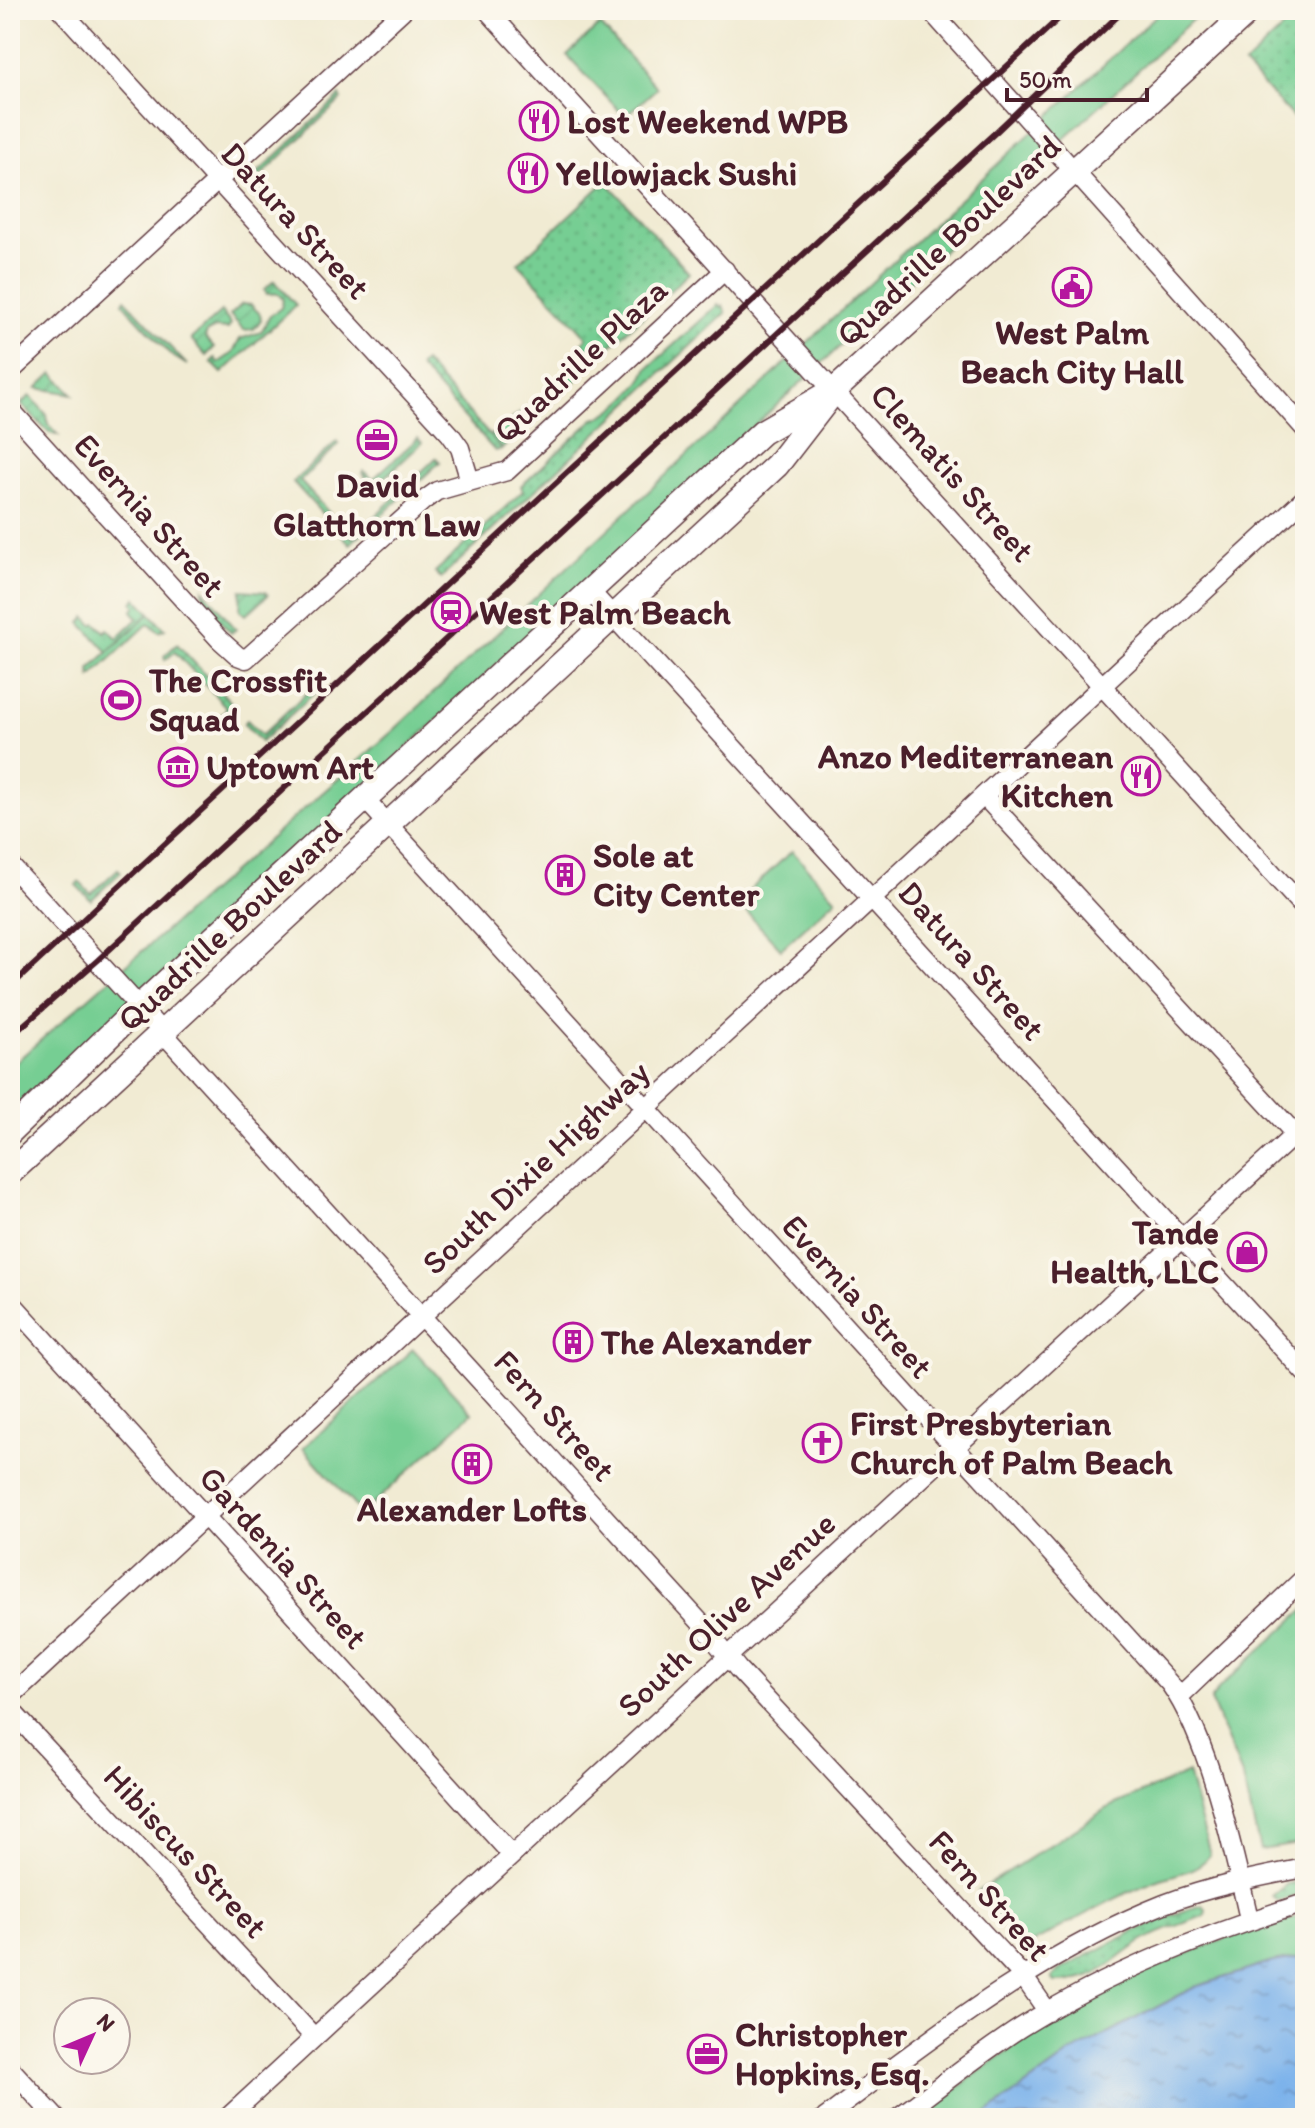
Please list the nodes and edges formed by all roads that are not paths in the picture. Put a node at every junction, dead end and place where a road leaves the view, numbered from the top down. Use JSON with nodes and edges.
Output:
{"nodes":[{"id":1,"x":61,"y":10,"type":"edge"},
{"id":2,"x":403,"y":10,"type":"edge"},
{"id":3,"x":487,"y":10,"type":"edge"},
{"id":4,"x":930,"y":10,"type":"edge"},
{"id":5,"x":1250,"y":10,"type":"edge"},
{"id":6,"x":1074,"y":171,"type":"junction"},
{"id":7,"x":216,"y":180,"type":"junction"},
{"id":8,"x":725,"y":270,"type":"junction"},
{"id":9,"x":10,"y":372,"type":"edge"},
{"id":10,"x":835,"y":390,"type":"junction"},
{"id":11,"x":10,"y":409,"type":"edge"},
{"id":12,"x":1305,"y":429,"type":"edge"},
{"id":13,"x":470,"y":481,"type":"junction"},
{"id":14,"x":1305,"y":498,"type":"edge"},
{"id":15,"x":590,"y":591,"type":"junction"},
{"id":16,"x":613,"y":616,"type":"junction"},
{"id":17,"x":246,"y":659,"type":"joint"},
{"id":18,"x":1102,"y":684,"type":"junction"},
{"id":19,"x":984,"y":796,"type":"junction"},
{"id":20,"x":366,"y":800,"type":"junction"},
{"id":21,"x":388,"y":825,"type":"junction"},
{"id":22,"x":10,"y":865,"type":"edge"},
{"id":23,"x":873,"y":899,"type":"junction"},
{"id":24,"x":1305,"y":909,"type":"edge"},
{"id":25,"x":138,"y":1008,"type":"junction"},
{"id":26,"x":161,"y":1033,"type":"junction"},
{"id":27,"x":645,"y":1109,"type":"junction"},
{"id":28,"x":1300,"y":1130,"type":"edge"},
{"id":29,"x":10,"y":1132,"type":"edge"},
{"id":30,"x":10,"y":1173,"type":"edge"},
{"id":31,"x":1183,"y":1239,"type":"junction"},
{"id":32,"x":10,"y":1301,"type":"edge"},
{"id":33,"x":421,"y":1316,"type":"junction"},
{"id":34,"x":1305,"y":1373,"type":"edge"},
{"id":35,"x":954,"y":1448,"type":"junction"},
{"id":36,"x":204,"y":1517,"type":"junction"},
{"id":37,"x":1305,"y":1577,"type":"edge"},
{"id":38,"x":727,"y":1656,"type":"junction"},
{"id":39,"x":10,"y":1697,"type":"edge"},
{"id":40,"x":1179,"y":1697,"type":"junction"},
{"id":41,"x":10,"y":1709,"type":"edge"},
{"id":42,"x":512,"y":1855,"type":"junction"},
{"id":43,"x":1305,"y":1868,"type":"edge"},
{"id":44,"x":1240,"y":1880,"type":"junction"},
{"id":45,"x":1305,"y":1903,"type":"edge"},
{"id":46,"x":1249,"y":1919,"type":"junction"},
{"id":47,"x":1023,"y":1976,"type":"junction"},
{"id":48,"x":1048,"y":2012,"type":"junction"},
{"id":49,"x":314,"y":2037,"type":"junction"},
{"id":50,"x":10,"y":2068,"type":"edge"},
{"id":51,"x":56,"y":2118,"type":"edge"},
{"id":52,"x":227,"y":2118,"type":"edge"},
{"id":53,"x":825,"y":2118,"type":"edge"},
{"id":54,"x":897,"y":2118,"type":"edge"}],
"edges":[{"from":1,"to":7,"type":"street","name":"Datura Street"},
{"from":2,"to":7,"type":"street"},
{"from":3,"to":8,"type":"street","name":"Clematis Street"},
{"from":4,"to":6,"type":"street"},
{"from":5,"to":6,"type":"main road","name":"Quadrille Boulevard"},
{"from":6,"to":10,"type":"main road","name":"Quadrille Boulevard"},
{"from":6,"to":12,"type":"street"},
{"from":7,"to":9,"type":"street"},
{"from":7,"to":13,"type":"street","name":"Datura Street"},
{"from":8,"to":10,"type":"street","name":"Clematis Street"},
{"from":8,"to":13,"type":"street","name":"Quadrille Plaza"},
{"from":10,"to":15,"type":"main road","name":"Quadrille Boulevard"},
{"from":10,"to":16,"type":"main road","name":"Quadrille Boulevard"},
{"from":10,"to":18,"type":"street","name":"Clematis Street"},
{"from":11,"to":17,"type":"street","name":"Evernia Street"},
{"from":13,"to":17,"type":"street","name":"Quadrille Plaza"},
{"from":14,"to":18,"type":"street","name":"South Dixie Highway"},
{"from":15,"to":16,"type":"street","name":"Datura Street"},
{"from":15,"to":20,"type":"main road","name":"Quadrille Boulevard"},
{"from":16,"to":21,"type":"main road","name":"Quadrille Boulevard"},
{"from":16,"to":23,"type":"street","name":"Datura Street"},
{"from":18,"to":19,"type":"street","name":"South Dixie Highway"},
{"from":18,"to":24,"type":"street","name":"Clematis Street"},
{"from":19,"to":23,"type":"street","name":"South Dixie Highway"},
{"from":19,"to":28,"type":"street"},
{"from":20,"to":21,"type":"street","name":"Evernia Street"},
{"from":20,"to":25,"type":"main road","name":"Quadrille Boulevard"},
{"from":21,"to":26,"type":"main road","name":"Quadrille Boulevard"},
{"from":21,"to":27,"type":"street","name":"Evernia Street"},
{"from":22,"to":25,"type":"street","name":"Fern Street"},
{"from":23,"to":27,"type":"street","name":"South Dixie Highway"},
{"from":23,"to":31,"type":"street","name":"Datura Street"},
{"from":25,"to":26,"type":"street","name":"Fern Street"},
{"from":25,"to":29,"type":"main road","name":"Quadrille Boulevard"},
{"from":26,"to":30,"type":"main road","name":"Quadrille Boulevard"},
{"from":26,"to":33,"type":"street","name":"Fern Street"},
{"from":27,"to":33,"type":"street","name":"South Dixie Highway"},
{"from":27,"to":35,"type":"street","name":"Evernia Street"},
{"from":28,"to":31,"type":"street","name":"South Olive Avenue"},
{"from":31,"to":34,"type":"street","name":"Datura Street"},
{"from":31,"to":35,"type":"street","name":"South Olive Avenue"},
{"from":32,"to":36,"type":"street","name":"Gardenia Street"},
{"from":33,"to":36,"type":"street","name":"South Dixie Highway"},
{"from":33,"to":38,"type":"street","name":"Fern Street"},
{"from":35,"to":38,"type":"street","name":"South Olive Avenue"},
{"from":35,"to":40,"type":"street","name":"Evernia Street"},
{"from":36,"to":39,"type":"street","name":"South Dixie Highway"},
{"from":36,"to":42,"type":"street","name":"Gardenia Street"},
{"from":37,"to":40,"type":"street"},
{"from":38,"to":42,"type":"street","name":"South Olive Avenue"},
{"from":38,"to":47,"type":"street","name":"Fern Street"},
{"from":40,"to":44,"type":"street","name":"Evernia Street"},
{"from":41,"to":49,"type":"street","name":"Hibiscus Street"},
{"from":42,"to":49,"type":"street","name":"South Olive Avenue"},
{"from":43,"to":44,"type":"street"},
{"from":44,"to":46,"type":"street","name":"Evernia Street"},
{"from":44,"to":47,"type":"street"},
{"from":45,"to":46,"type":"street"},
{"from":46,"to":48,"type":"street"},
{"from":47,"to":48,"type":"street","name":"Fern Street"},
{"from":47,"to":53,"type":"street"},
{"from":48,"to":54,"type":"street"},
{"from":49,"to":52,"type":"street","name":"South Olive Avenue"},
{"from":50,"to":51,"type":"street"}]}
